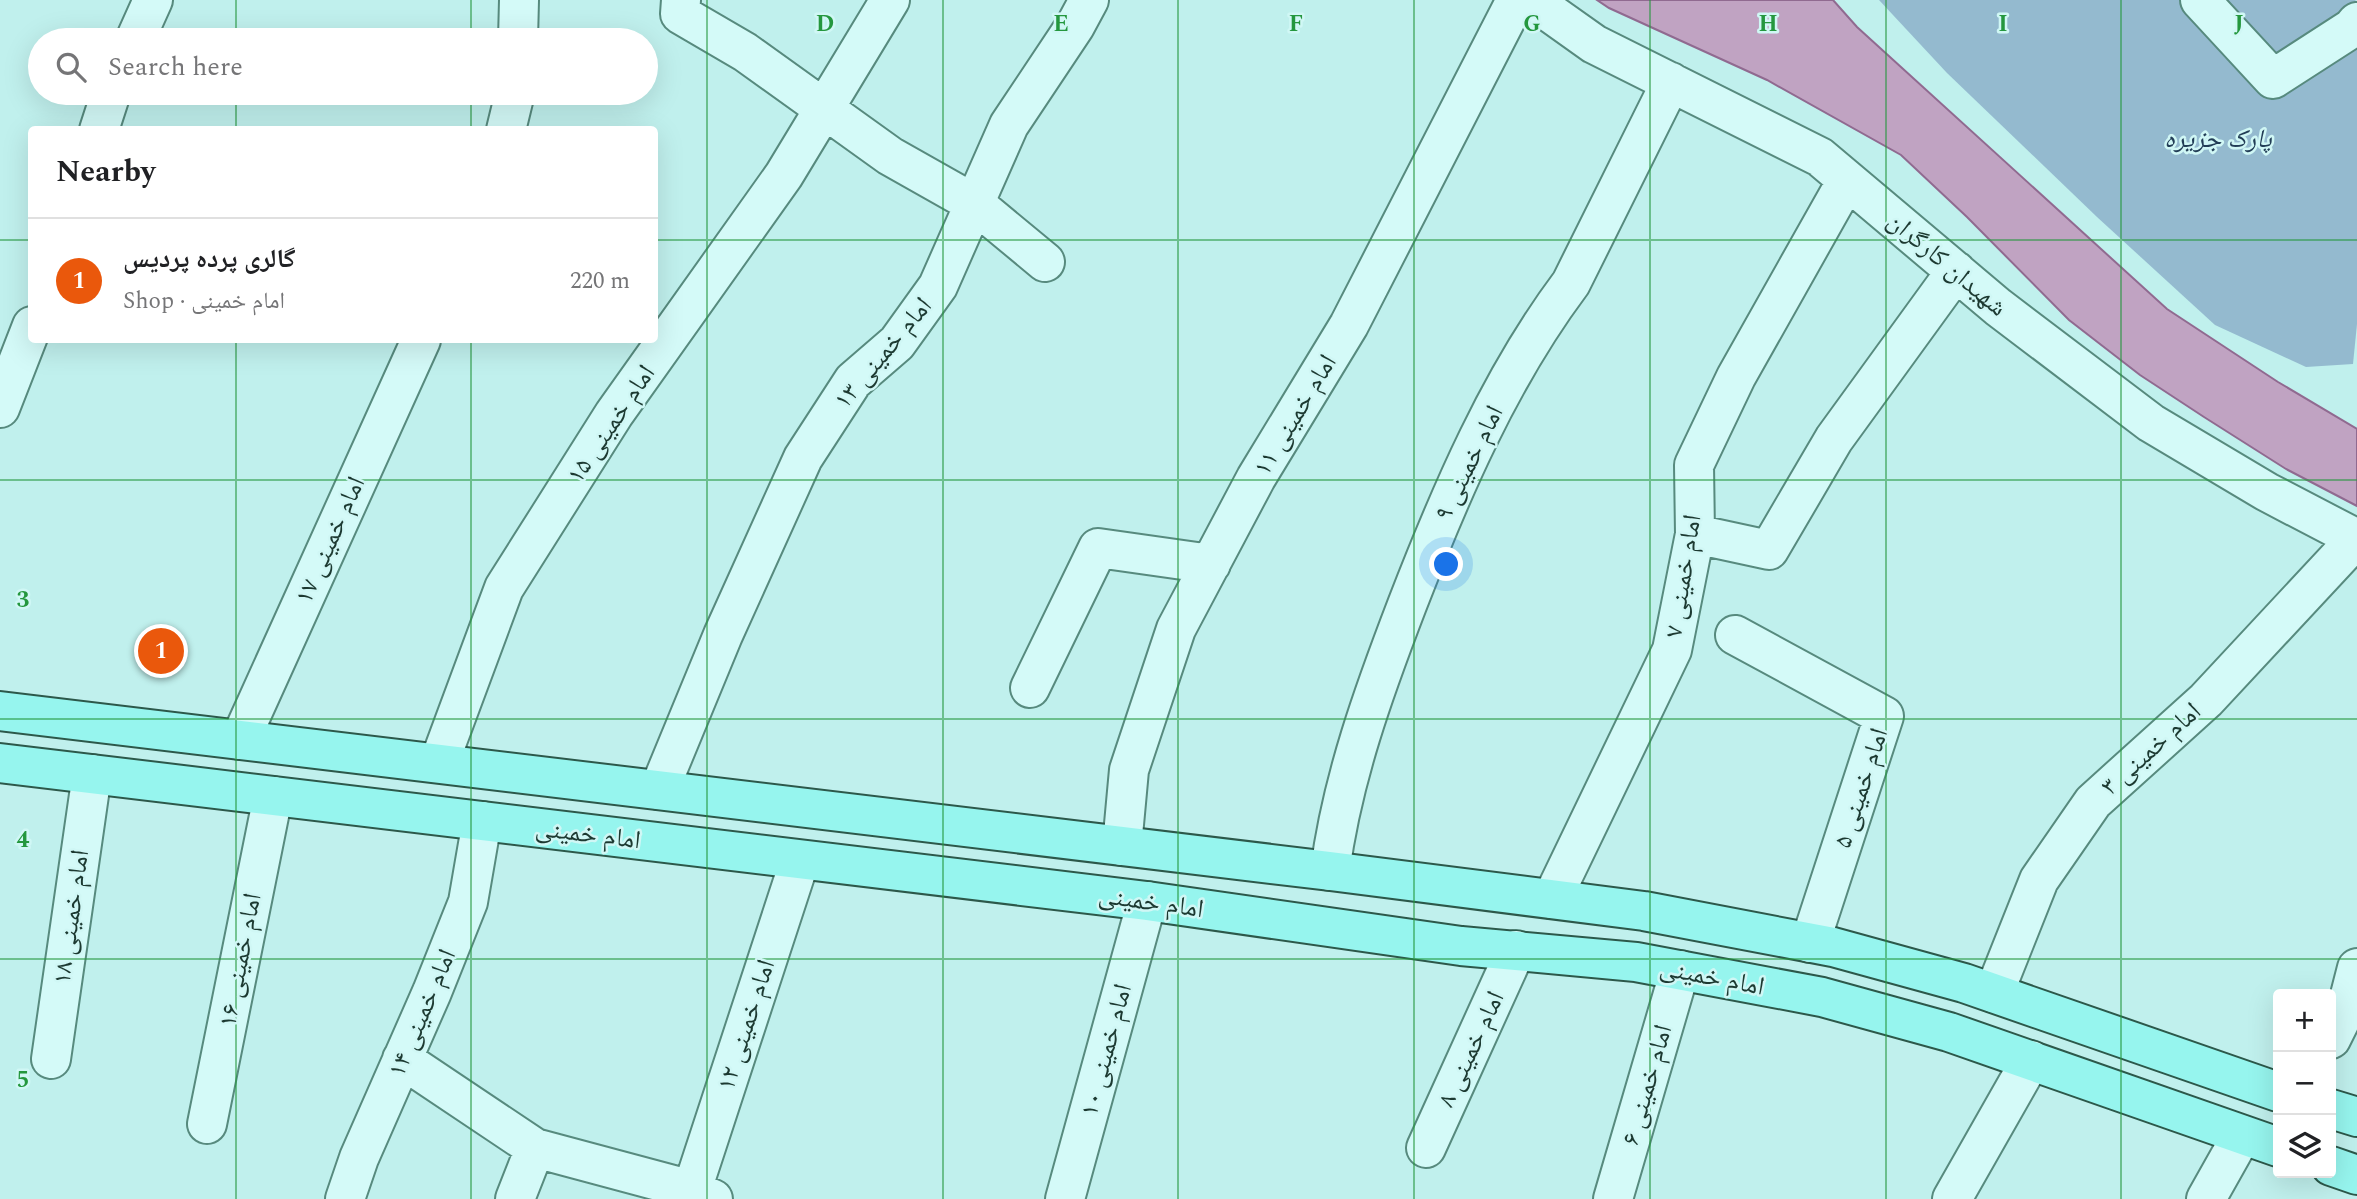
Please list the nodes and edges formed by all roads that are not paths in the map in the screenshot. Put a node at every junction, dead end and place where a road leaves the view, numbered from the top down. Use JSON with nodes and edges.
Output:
{"nodes":[{"id":1,"x":153,"y":0,"type":"edge"},
{"id":2,"x":519,"y":0,"type":"edge"},
{"id":3,"x":681,"y":0,"type":"edge"},
{"id":4,"x":890,"y":0,"type":"edge"},
{"id":5,"x":1089,"y":0,"type":"edge"},
{"id":6,"x":1516,"y":0,"type":"edge"},
{"id":7,"x":1532,"y":0,"type":"edge"},
{"id":8,"x":2200,"y":0,"type":"edge"},
{"id":9,"x":2354,"y":25,"type":"edge"},
{"id":10,"x":140,"y":28,"type":"edge"},
{"id":11,"x":518,"y":28,"type":"edge"},
{"id":12,"x":1671,"y":82,"type":"junction"},
{"id":13,"x":107,"y":105,"type":"edge"},
{"id":14,"x":512,"y":105,"type":"edge"},
{"id":15,"x":825,"y":108,"type":"junction"},
{"id":16,"x":100,"y":126,"type":"edge"},
{"id":17,"x":507,"y":126,"type":"edge"},
{"id":18,"x":1847,"y":180,"type":"junction"},
{"id":19,"x":975,"y":204,"type":"junction"},
{"id":20,"x":1045,"y":262,"type":"dead end"},
{"id":21,"x":1956,"y":271,"type":"junction"},
{"id":22,"x":28,"y":336,"type":"edge"},
{"id":23,"x":420,"y":343,"type":"edge"},
{"id":24,"x":0,"y":408,"type":"edge"},
{"id":25,"x":1695,"y":534,"type":"junction"},
{"id":26,"x":2357,"y":539,"type":"edge"},
{"id":27,"x":1211,"y":564,"type":"junction"},
{"id":28,"x":1735,"y":635,"type":"dead end"},
{"id":29,"x":1030,"y":688,"type":"dead end"},
{"id":30,"x":0,"y":711,"type":"edge"},
{"id":31,"x":240,"y":740,"type":"junction"},
{"id":32,"x":0,"y":763,"type":"edge"},
{"id":33,"x":439,"y":763,"type":"junction"},
{"id":34,"x":92,"y":774,"type":"junction"},
{"id":35,"x":659,"y":790,"type":"junction"},
{"id":36,"x":273,"y":796,"type":"junction"},
{"id":37,"x":482,"y":821,"type":"junction"},
{"id":38,"x":1122,"y":846,"type":"junction"},
{"id":39,"x":800,"y":860,"type":"junction"},
{"id":40,"x":1330,"y":870,"type":"junction"},
{"id":41,"x":1465,"y":887,"type":"junction"},
{"id":42,"x":1552,"y":899,"type":"junction"},
{"id":43,"x":1147,"y":901,"type":"junction"},
{"id":44,"x":1810,"y":943,"type":"junction"},
{"id":45,"x":1461,"y":946,"type":"junction"},
{"id":46,"x":1516,"y":950,"type":"junction"},
{"id":47,"x":2357,"y":968,"type":"edge"},
{"id":48,"x":1680,"y":970,"type":"junction"},
{"id":49,"x":1994,"y":993,"type":"junction"},
{"id":50,"x":2336,"y":1029,"type":"edge"},
{"id":51,"x":51,"y":1059,"type":"dead end"},
{"id":52,"x":402,"y":1059,"type":"junction"},
{"id":53,"x":2031,"y":1060,"type":"junction"},
{"id":54,"x":2273,"y":1091,"type":"edge"},
{"id":55,"x":2336,"y":1111,"type":"edge"},
{"id":56,"x":2357,"y":1117,"type":"edge"},
{"id":57,"x":207,"y":1124,"type":"dead end"},
{"id":58,"x":2242,"y":1135,"type":"junction"},
{"id":59,"x":2273,"y":1145,"type":"edge"},
{"id":60,"x":535,"y":1148,"type":"junction"},
{"id":61,"x":1426,"y":1148,"type":"dead end"},
{"id":62,"x":2336,"y":1168,"type":"edge"},
{"id":63,"x":2357,"y":1175,"type":"edge"},
{"id":64,"x":702,"y":1194,"type":"edge"},
{"id":65,"x":345,"y":1199,"type":"edge"},
{"id":66,"x":515,"y":1199,"type":"edge"},
{"id":67,"x":1065,"y":1199,"type":"edge"},
{"id":68,"x":1613,"y":1199,"type":"edge"},
{"id":69,"x":1952,"y":1199,"type":"edge"},
{"id":70,"x":2206,"y":1199,"type":"edge"}],
"edges":[{"from":1,"to":10,"type":"street"},
{"from":2,"to":11,"type":"street"},
{"from":3,"to":15,"type":"street"},
{"from":4,"to":15,"type":"street","name":"امام خمینی ۱۵"},
{"from":5,"to":19,"type":"street","name":"امام خمینی ۱۳"},
{"from":6,"to":27,"type":"street","name":"امام خمینی ۱۱"},
{"from":7,"to":12,"type":"street","name":"شهیدان کارگران"},
{"from":8,"to":9,"type":"street"},
{"from":12,"to":18,"type":"street","name":"شهیدان کارگران"},
{"from":12,"to":40,"type":"street","name":"امام خمینی ۹"},
{"from":13,"to":16,"type":"street"},
{"from":14,"to":17,"type":"street"},
{"from":15,"to":19,"type":"street"},
{"from":15,"to":33,"type":"street","name":"امام خمینی ۱۵"},
{"from":18,"to":21,"type":"street","name":"شهیدان کارگران"},
{"from":18,"to":25,"type":"street","name":"امام خمینی ۷"},
{"from":19,"to":20,"type":"street"},
{"from":19,"to":35,"type":"street","name":"امام خمینی ۱۳"},
{"from":21,"to":25,"type":"street"},
{"from":21,"to":26,"type":"street","name":"شهیدان کارگران"},
{"from":22,"to":24,"type":"street"},
{"from":23,"to":31,"type":"street","name":"امام خمینی ۱۷"},
{"from":25,"to":42,"type":"street","name":"امام خمینی ۷"},
{"from":26,"to":49,"type":"street","name":"امام خمینی ۳"},
{"from":27,"to":29,"type":"street"},
{"from":27,"to":38,"type":"street","name":"امام خمینی ۱۱"},
{"from":28,"to":44,"type":"street","name":"امام خمینی ۵"},
{"from":30,"to":31,"type":"main road","name":"امام خمینی"},
{"from":31,"to":33,"type":"main road","name":"امام خمینی"},
{"from":32,"to":34,"type":"main road","name":"امام خمینی"},
{"from":33,"to":35,"type":"main road","name":"امام خمینی"},
{"from":34,"to":36,"type":"main road","name":"امام خمینی"},
{"from":34,"to":51,"type":"street","name":"امام خمینی ۱۸"},
{"from":35,"to":38,"type":"main road","name":"امام خمینی"},
{"from":36,"to":37,"type":"main road","name":"امام خمینی"},
{"from":36,"to":57,"type":"street","name":"امام خمینی ۱۶"},
{"from":37,"to":39,"type":"main road","name":"امام خمینی"},
{"from":37,"to":52,"type":"street","name":"امام خمینی ۱۴"},
{"from":38,"to":40,"type":"main road","name":"امام خمینی"},
{"from":39,"to":43,"type":"main road","name":"امام خمینی"},
{"from":39,"to":64,"type":"street","name":"امام خمینی ۱۲"},
{"from":40,"to":41,"type":"main road","name":"امام خمینی"},
{"from":41,"to":42,"type":"main road","name":"امام خمینی"},
{"from":41,"to":45,"type":"main road"},
{"from":42,"to":44,"type":"main road","name":"امام خمینی"},
{"from":43,"to":45,"type":"main road","name":"امام خمینی"},
{"from":43,"to":67,"type":"street","name":"امام خمینی ۱۰"},
{"from":44,"to":49,"type":"main road","name":"امام خمینی"},
{"from":45,"to":46,"type":"main road","name":"امام خمینی"},
{"from":46,"to":48,"type":"main road","name":"امام خمینی"},
{"from":46,"to":61,"type":"street","name":"امام خمینی ۸"},
{"from":47,"to":50,"type":"street"},
{"from":48,"to":53,"type":"main road","name":"امام خمینی"},
{"from":48,"to":68,"type":"street","name":"امام خمینی ۶"},
{"from":49,"to":54,"type":"main road","name":"امام خمینی"},
{"from":52,"to":60,"type":"street"},
{"from":52,"to":65,"type":"street","name":"امام خمینی ۱۴"},
{"from":53,"to":58,"type":"main road","name":"امام خمینی"},
{"from":53,"to":69,"type":"street"},
{"from":55,"to":56,"type":"main road"},
{"from":58,"to":59,"type":"main road","name":"امام خمینی"},
{"from":58,"to":70,"type":"street"},
{"from":60,"to":64,"type":"street"},
{"from":60,"to":66,"type":"street"},
{"from":62,"to":63,"type":"main road"}]}
